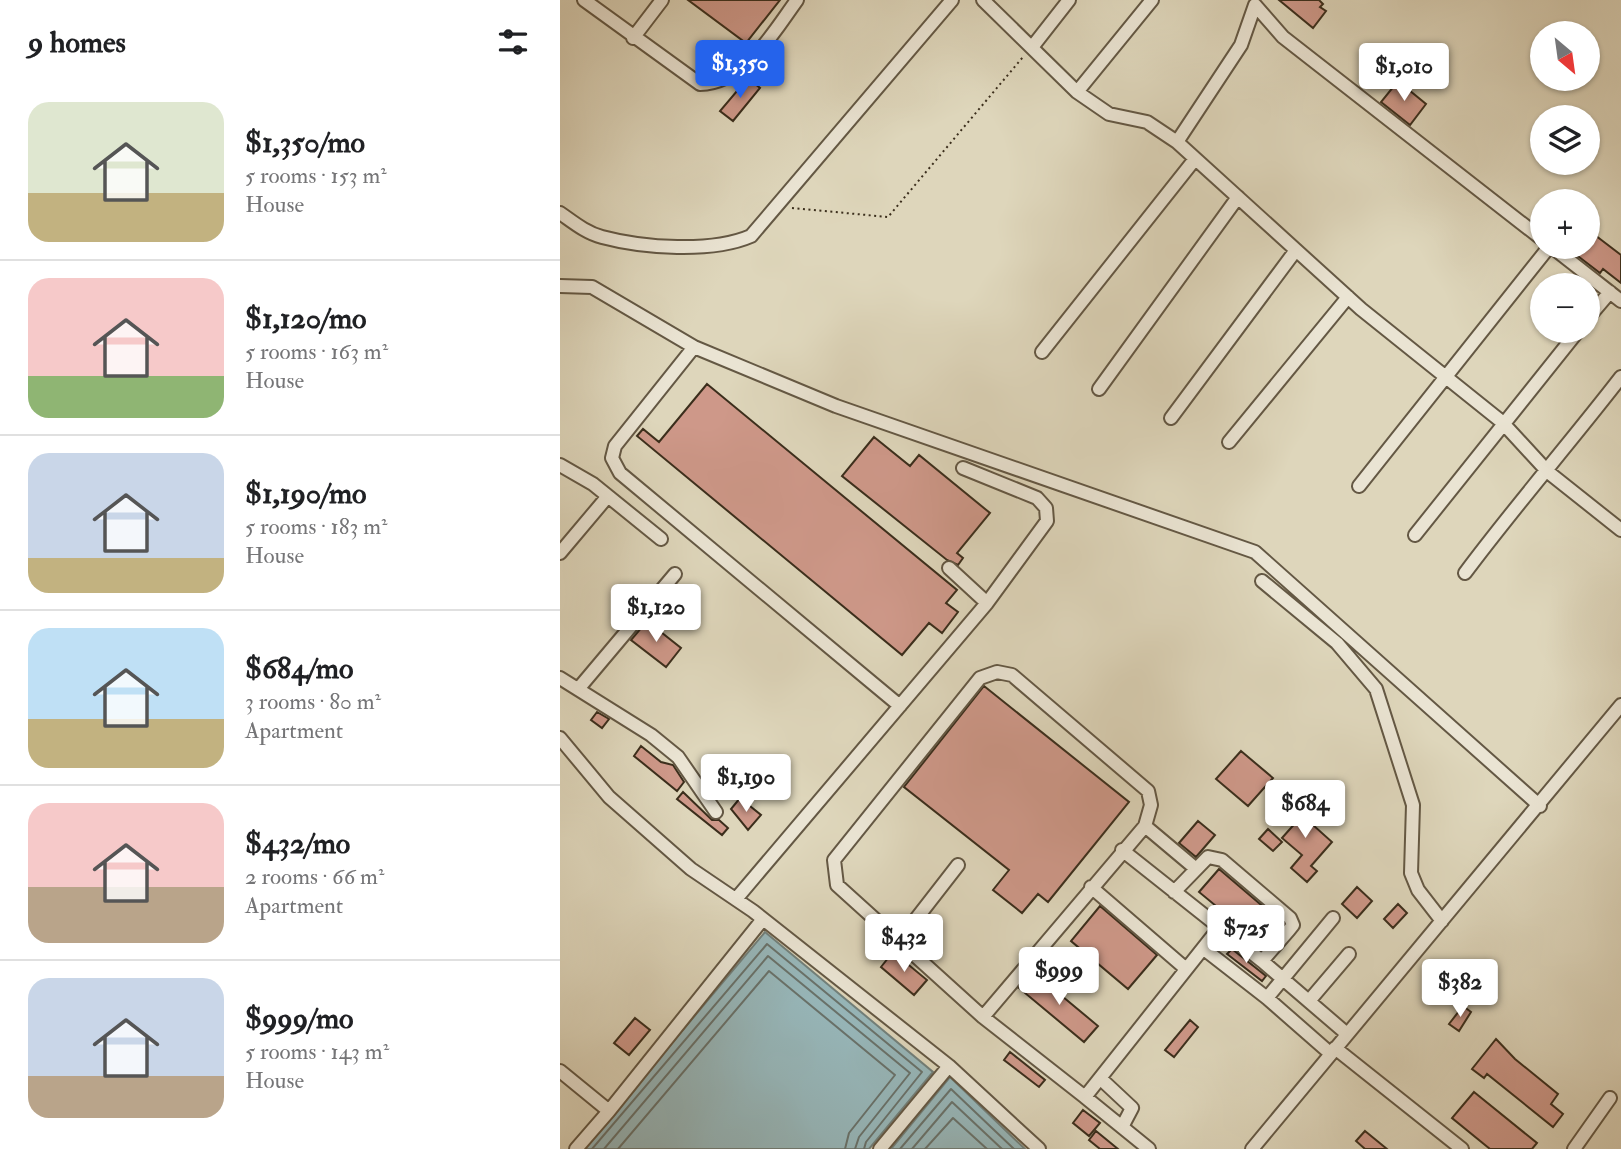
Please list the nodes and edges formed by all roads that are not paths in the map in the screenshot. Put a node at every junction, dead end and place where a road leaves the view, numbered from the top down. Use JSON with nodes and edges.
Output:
{"nodes":[{"id":1,"x":584,"y":0,"type":"edge"},
{"id":2,"x":662,"y":0,"type":"edge"},
{"id":3,"x":797,"y":0,"type":"edge"},
{"id":4,"x":952,"y":0,"type":"edge"},
{"id":5,"x":983,"y":0,"type":"edge"},
{"id":6,"x":1069,"y":0,"type":"edge"},
{"id":7,"x":1152,"y":0,"type":"edge"},
{"id":8,"x":1252,"y":2,"type":"edge"},
{"id":9,"x":633,"y":38,"type":"junction"},
{"id":10,"x":1033,"y":46,"type":"junction"},
{"id":11,"x":1077,"y":92,"type":"junction"},
{"id":12,"x":1177,"y":142,"type":"junction"},
{"id":13,"x":1195,"y":159,"type":"junction"},
{"id":14,"x":1238,"y":197,"type":"junction"},
{"id":15,"x":560,"y":213,"type":"edge"},
{"id":16,"x":1530,"y":230,"type":"edge"},
{"id":17,"x":1296,"y":250,"type":"junction"},
{"id":18,"x":1540,"y":259,"type":"edge"},
{"id":19,"x":1566,"y":259,"type":"edge"},
{"id":20,"x":560,"y":286,"type":"edge"},
{"id":21,"x":1610,"y":292,"type":"junction"},
{"id":22,"x":1348,"y":297,"type":"junction"},
{"id":23,"x":1621,"y":301,"type":"edge"},
{"id":24,"x":1600,"y":304,"type":"edge"},
{"id":25,"x":1567,"y":343,"type":"edge"},
{"id":26,"x":694,"y":347,"type":"junction"},
{"id":27,"x":1042,"y":352,"type":"dead end"},
{"id":28,"x":1447,"y":376,"type":"junction"},
{"id":29,"x":1621,"y":377,"type":"edge"},
{"id":30,"x":1099,"y":389,"type":"dead end"},
{"id":31,"x":1171,"y":418,"type":"dead end"},
{"id":32,"x":1502,"y":422,"type":"junction"},
{"id":33,"x":1230,"y":442,"type":"dead end"},
{"id":34,"x":560,"y":465,"type":"edge"},
{"id":35,"x":963,"y":468,"type":"dead end"},
{"id":36,"x":1548,"y":472,"type":"junction"},
{"id":37,"x":1359,"y":486,"type":"dead end"},
{"id":38,"x":608,"y":496,"type":"junction"},
{"id":39,"x":1621,"y":530,"type":"edge"},
{"id":40,"x":1415,"y":535,"type":"dead end"},
{"id":41,"x":661,"y":539,"type":"dead end"},
{"id":42,"x":560,"y":553,"type":"edge"},
{"id":43,"x":949,"y":569,"type":"dead end"},
{"id":44,"x":1465,"y":573,"type":"dead end"},
{"id":45,"x":675,"y":574,"type":"dead end"},
{"id":46,"x":1262,"y":582,"type":"dead end"},
{"id":47,"x":987,"y":603,"type":"junction"},
{"id":48,"x":560,"y":678,"type":"edge"},
{"id":49,"x":579,"y":688,"type":"junction"},
{"id":50,"x":900,"y":706,"type":"junction"},
{"id":51,"x":1620,"y":707,"type":"edge"},
{"id":52,"x":560,"y":738,"type":"edge"},
{"id":53,"x":1540,"y":806,"type":"junction"},
{"id":54,"x":716,"y":812,"type":"dead end"},
{"id":55,"x":1145,"y":826,"type":"junction"},
{"id":56,"x":1122,"y":850,"type":"junction"},
{"id":57,"x":958,"y":865,"type":"dead end"},
{"id":58,"x":1195,"y":868,"type":"junction"},
{"id":59,"x":1091,"y":887,"type":"junction"},
{"id":60,"x":1174,"y":892,"type":"junction"},
{"id":61,"x":736,"y":899,"type":"junction"},
{"id":62,"x":1333,"y":918,"type":"dead end"},
{"id":63,"x":763,"y":919,"type":"junction"},
{"id":64,"x":1442,"y":921,"type":"junction"},
{"id":65,"x":1219,"y":928,"type":"junction"},
{"id":66,"x":899,"y":941,"type":"junction"},
{"id":67,"x":1204,"y":949,"type":"junction"},
{"id":68,"x":1349,"y":954,"type":"dead end"},
{"id":69,"x":1262,"y":961,"type":"junction"},
{"id":70,"x":1185,"y":968,"type":"junction"},
{"id":71,"x":1284,"y":979,"type":"junction"},
{"id":72,"x":1267,"y":998,"type":"junction"},
{"id":73,"x":1309,"y":1001,"type":"junction"},
{"id":74,"x":983,"y":1017,"type":"junction"},
{"id":75,"x":1347,"y":1034,"type":"junction"},
{"id":76,"x":1333,"y":1051,"type":"junction"},
{"id":77,"x":949,"y":1066,"type":"junction"},
{"id":78,"x":560,"y":1071,"type":"edge"},
{"id":79,"x":1101,"y":1079,"type":"junction"},
{"id":80,"x":1085,"y":1097,"type":"junction"},
{"id":81,"x":1610,"y":1098,"type":"dead end"},
{"id":82,"x":609,"y":1111,"type":"junction"},
{"id":83,"x":1122,"y":1127,"type":"junction"},
{"id":84,"x":576,"y":1149,"type":"edge"},
{"id":85,"x":880,"y":1149,"type":"edge"},
{"id":86,"x":1039,"y":1149,"type":"edge"},
{"id":87,"x":1149,"y":1149,"type":"edge"},
{"id":88,"x":1252,"y":1149,"type":"edge"},
{"id":89,"x":1461,"y":1149,"type":"edge"},
{"id":90,"x":1574,"y":1149,"type":"edge"}],
"edges":[{"from":1,"to":9,"type":"street"},
{"from":2,"to":9,"type":"street"},
{"from":3,"to":9,"type":"street"},
{"from":4,"to":15,"type":"street"},
{"from":5,"to":10,"type":"street"},
{"from":6,"to":10,"type":"street"},
{"from":7,"to":11,"type":"street"},
{"from":8,"to":12,"type":"street"},
{"from":8,"to":16,"type":"street"},
{"from":10,"to":11,"type":"street"},
{"from":11,"to":12,"type":"street"},
{"from":12,"to":13,"type":"street"},
{"from":13,"to":14,"type":"street"},
{"from":13,"to":27,"type":"street"},
{"from":14,"to":17,"type":"street"},
{"from":14,"to":30,"type":"street"},
{"from":17,"to":22,"type":"street"},
{"from":17,"to":31,"type":"street"},
{"from":18,"to":28,"type":"street"},
{"from":19,"to":21,"type":"street"},
{"from":20,"to":26,"type":"street"},
{"from":21,"to":23,"type":"street"},
{"from":21,"to":24,"type":"street"},
{"from":22,"to":28,"type":"street"},
{"from":22,"to":33,"type":"street"},
{"from":25,"to":32,"type":"street"},
{"from":26,"to":50,"type":"street"},
{"from":26,"to":53,"type":"street"},
{"from":28,"to":32,"type":"street"},
{"from":28,"to":37,"type":"street"},
{"from":29,"to":36,"type":"street"},
{"from":32,"to":36,"type":"street"},
{"from":32,"to":40,"type":"street"},
{"from":34,"to":38,"type":"street"},
{"from":35,"to":47,"type":"street"},
{"from":36,"to":39,"type":"street"},
{"from":36,"to":44,"type":"street"},
{"from":38,"to":41,"type":"street"},
{"from":38,"to":42,"type":"street"},
{"from":43,"to":47,"type":"street"},
{"from":45,"to":49,"type":"street"},
{"from":46,"to":64,"type":"street"},
{"from":47,"to":50,"type":"street"},
{"from":48,"to":49,"type":"street"},
{"from":49,"to":54,"type":"street"},
{"from":50,"to":61,"type":"street"},
{"from":51,"to":53,"type":"street"},
{"from":52,"to":61,"type":"street"},
{"from":53,"to":64,"type":"street"},
{"from":55,"to":56,"type":"street"},
{"from":55,"to":58,"type":"street"},
{"from":55,"to":66,"type":"street"},
{"from":56,"to":59,"type":"street"},
{"from":56,"to":60,"type":"street"},
{"from":57,"to":66,"type":"street"},
{"from":58,"to":60,"type":"street"},
{"from":58,"to":69,"type":"street"},
{"from":59,"to":70,"type":"street"},
{"from":59,"to":74,"type":"street"},
{"from":60,"to":65,"type":"street"},
{"from":61,"to":63,"type":"street"},
{"from":62,"to":71,"type":"street"},
{"from":63,"to":77,"type":"street"},
{"from":63,"to":82,"type":"street"},
{"from":64,"to":75,"type":"street"},
{"from":65,"to":67,"type":"street"},
{"from":65,"to":69,"type":"street"},
{"from":66,"to":74,"type":"street"},
{"from":67,"to":70,"type":"street"},
{"from":67,"to":72,"type":"street"},
{"from":68,"to":73,"type":"street"},
{"from":69,"to":71,"type":"street"},
{"from":70,"to":79,"type":"street"},
{"from":71,"to":72,"type":"street"},
{"from":71,"to":73,"type":"street"},
{"from":72,"to":76,"type":"street"},
{"from":73,"to":75,"type":"street"},
{"from":74,"to":80,"type":"street"},
{"from":75,"to":76,"type":"street"},
{"from":76,"to":88,"type":"street"},
{"from":76,"to":89,"type":"street"},
{"from":77,"to":85,"type":"street"},
{"from":77,"to":86,"type":"street"},
{"from":78,"to":82,"type":"street"},
{"from":79,"to":80,"type":"street"},
{"from":79,"to":83,"type":"street"},
{"from":80,"to":83,"type":"street"},
{"from":81,"to":90,"type":"street"},
{"from":82,"to":84,"type":"street"},
{"from":83,"to":87,"type":"street"}]}
